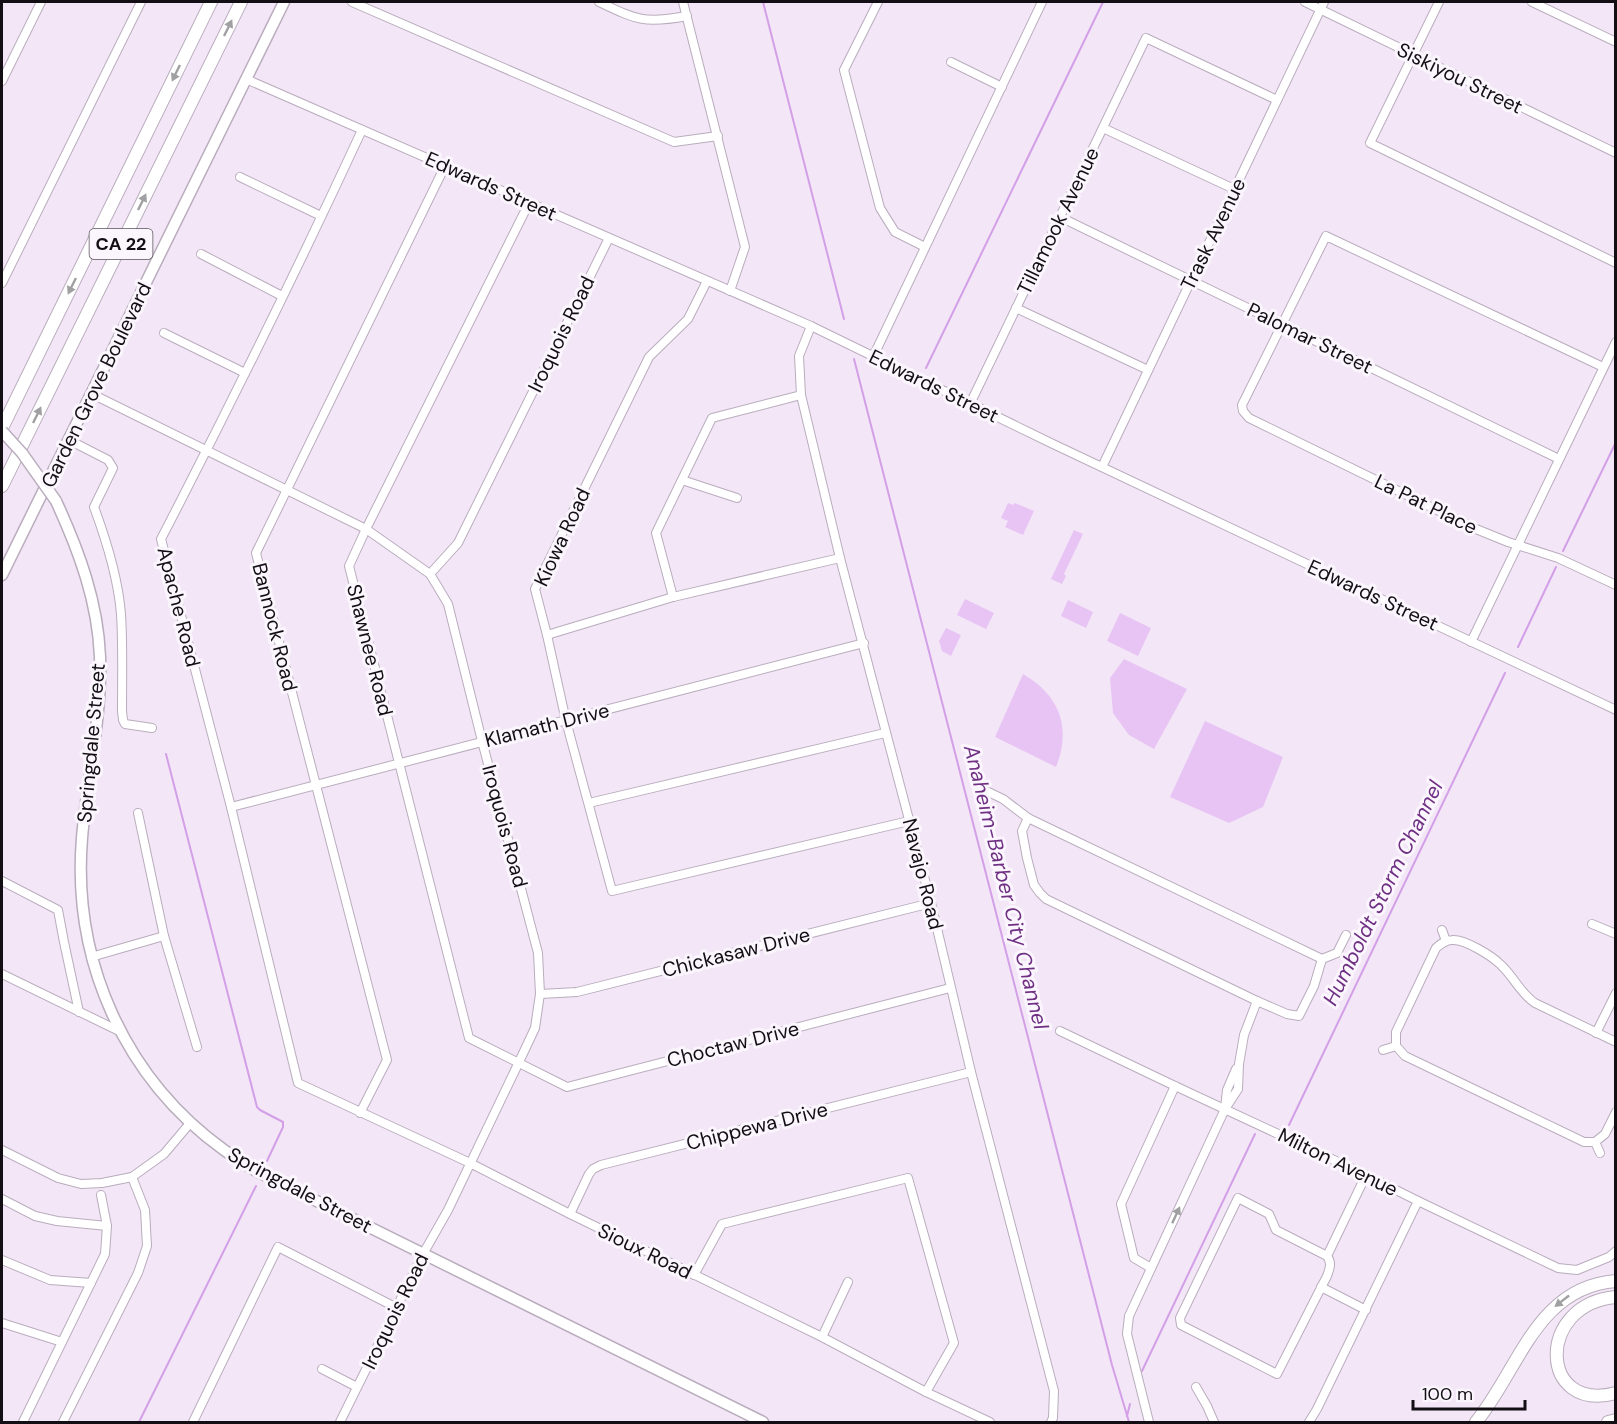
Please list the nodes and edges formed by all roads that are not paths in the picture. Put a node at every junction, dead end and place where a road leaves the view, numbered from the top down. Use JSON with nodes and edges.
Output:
{"nodes":[{"id":1,"x":41,"y":2,"type":"edge"},
{"id":2,"x":141,"y":2,"type":"edge"},
{"id":3,"x":211,"y":2,"type":"edge"},
{"id":4,"x":241,"y":2,"type":"edge"},
{"id":5,"x":284,"y":2,"type":"edge"},
{"id":6,"x":352,"y":2,"type":"edge"},
{"id":7,"x":599,"y":2,"type":"edge"},
{"id":8,"x":683,"y":2,"type":"edge"},
{"id":9,"x":878,"y":2,"type":"edge"},
{"id":10,"x":1042,"y":2,"type":"edge"},
{"id":11,"x":1305,"y":2,"type":"edge"},
{"id":12,"x":1439,"y":2,"type":"edge"},
{"id":13,"x":1532,"y":2,"type":"edge"},
{"id":14,"x":1322,"y":5,"type":"edge"},
{"id":15,"x":687,"y":16,"type":"junction"},
{"id":16,"x":1616,"y":42,"type":"edge"},
{"id":17,"x":1413,"y":55,"type":"junction"},
{"id":18,"x":951,"y":62,"type":"dead end"},
{"id":19,"x":3,"y":76,"type":"edge"},
{"id":20,"x":246,"y":79,"type":"junction"},
{"id":21,"x":1002,"y":87,"type":"junction"},
{"id":22,"x":1277,"y":100,"type":"junction"},
{"id":23,"x":1103,"y":128,"type":"junction"},
{"id":24,"x":362,"y":130,"type":"junction"},
{"id":25,"x":718,"y":136,"type":"junction"},
{"id":26,"x":1616,"y":153,"type":"edge"},
{"id":27,"x":445,"y":166,"type":"junction"},
{"id":28,"x":240,"y":177,"type":"dead end"},
{"id":29,"x":1234,"y":189,"type":"junction"},
{"id":30,"x":529,"y":203,"type":"junction"},
{"id":31,"x":321,"y":216,"type":"junction"},
{"id":32,"x":1060,"y":217,"type":"junction"},
{"id":33,"x":609,"y":238,"type":"junction"},
{"id":34,"x":925,"y":247,"type":"junction"},
{"id":35,"x":201,"y":254,"type":"dead end"},
{"id":36,"x":1616,"y":263,"type":"edge"},
{"id":37,"x":1191,"y":280,"type":"junction"},
{"id":38,"x":707,"y":281,"type":"junction"},
{"id":39,"x":2,"y":283,"type":"edge"},
{"id":40,"x":730,"y":291,"type":"junction"},
{"id":41,"x":282,"y":296,"type":"junction"},
{"id":42,"x":1016,"y":308,"type":"junction"},
{"id":43,"x":1282,"y":324,"type":"junction"},
{"id":44,"x":811,"y":326,"type":"junction"},
{"id":45,"x":164,"y":333,"type":"dead end"},
{"id":46,"x":1616,"y":342,"type":"edge"},
{"id":47,"x":873,"y":357,"type":"junction"},
{"id":48,"x":1603,"y":367,"type":"junction"},
{"id":49,"x":1148,"y":370,"type":"junction"},
{"id":50,"x":245,"y":373,"type":"junction"},
{"id":51,"x":92,"y":394,"type":"junction"},
{"id":52,"x":801,"y":396,"type":"junction"},
{"id":53,"x":970,"y":404,"type":"junction"},
{"id":54,"x":2,"y":430,"type":"edge"},
{"id":55,"x":69,"y":440,"type":"junction"},
{"id":56,"x":207,"y":451,"type":"junction"},
{"id":57,"x":1559,"y":459,"type":"junction"},
{"id":58,"x":1102,"y":467,"type":"junction"},
{"id":59,"x":682,"y":480,"type":"junction"},
{"id":60,"x":2,"y":486,"type":"edge"},
{"id":61,"x":287,"y":491,"type":"junction"},
{"id":62,"x":737,"y":498,"type":"dead end"},
{"id":63,"x":366,"y":529,"type":"junction"},
{"id":64,"x":1518,"y":546,"type":"junction"},
{"id":65,"x":840,"y":558,"type":"junction"},
{"id":66,"x":429,"y":574,"type":"junction"},
{"id":67,"x":2,"y":575,"type":"edge"},
{"id":68,"x":1616,"y":585,"type":"edge"},
{"id":69,"x":673,"y":597,"type":"junction"},
{"id":70,"x":547,"y":635,"type":"junction"},
{"id":71,"x":1472,"y":642,"type":"junction"},
{"id":72,"x":864,"y":643,"type":"junction"},
{"id":73,"x":1616,"y":710,"type":"edge"},
{"id":74,"x":566,"y":721,"type":"junction"},
{"id":75,"x":152,"y":728,"type":"dead end"},
{"id":76,"x":885,"y":733,"type":"junction"},
{"id":77,"x":482,"y":741,"type":"junction"},
{"id":78,"x":399,"y":765,"type":"junction"},
{"id":79,"x":315,"y":785,"type":"junction"},
{"id":80,"x":978,"y":787,"type":"dead end"},
{"id":81,"x":590,"y":803,"type":"junction"},
{"id":82,"x":231,"y":807,"type":"junction"},
{"id":83,"x":138,"y":813,"type":"dead end"},
{"id":84,"x":1028,"y":818,"type":"junction"},
{"id":85,"x":909,"y":820,"type":"junction"},
{"id":86,"x":2,"y":881,"type":"edge"},
{"id":87,"x":931,"y":903,"type":"junction"},
{"id":88,"x":1593,"y":924,"type":"dead end"},
{"id":89,"x":1442,"y":930,"type":"dead end"},
{"id":90,"x":1616,"y":934,"type":"edge"},
{"id":91,"x":1346,"y":935,"type":"dead end"},
{"id":92,"x":164,"y":936,"type":"junction"},
{"id":93,"x":1446,"y":941,"type":"junction"},
{"id":94,"x":91,"y":957,"type":"junction"},
{"id":95,"x":1322,"y":959,"type":"junction"},
{"id":96,"x":2,"y":974,"type":"edge"},
{"id":97,"x":950,"y":988,"type":"junction"},
{"id":98,"x":1616,"y":993,"type":"edge"},
{"id":99,"x":540,"y":994,"type":"junction"},
{"id":100,"x":1257,"y":1001,"type":"junction"},
{"id":101,"x":79,"y":1011,"type":"junction"},
{"id":102,"x":119,"y":1031,"type":"junction"},
{"id":103,"x":1060,"y":1031,"type":"dead end"},
{"id":104,"x":1596,"y":1033,"type":"junction"},
{"id":105,"x":1616,"y":1042,"type":"edge"},
{"id":106,"x":1396,"y":1046,"type":"junction"},
{"id":107,"x":197,"y":1047,"type":"dead end"},
{"id":108,"x":1383,"y":1050,"type":"dead end"},
{"id":109,"x":519,"y":1062,"type":"junction"},
{"id":110,"x":971,"y":1071,"type":"junction"},
{"id":111,"x":298,"y":1083,"type":"joint"},
{"id":112,"x":1175,"y":1086,"type":"junction"},
{"id":113,"x":1226,"y":1109,"type":"junction"},
{"id":114,"x":1616,"y":1112,"type":"edge"},
{"id":115,"x":360,"y":1113,"type":"junction"},
{"id":116,"x":191,"y":1122,"type":"junction"},
{"id":117,"x":1595,"y":1142,"type":"junction"},
{"id":118,"x":2,"y":1150,"type":"edge"},
{"id":119,"x":1600,"y":1154,"type":"dead end"},
{"id":120,"x":470,"y":1163,"type":"junction"},
{"id":121,"x":1366,"y":1175,"type":"junction"},
{"id":122,"x":132,"y":1177,"type":"junction"},
{"id":123,"x":101,"y":1195,"type":"dead end"},
{"id":124,"x":2,"y":1199,"type":"edge"},
{"id":125,"x":1418,"y":1201,"type":"junction"},
{"id":126,"x":570,"y":1214,"type":"junction"},
{"id":127,"x":107,"y":1226,"type":"junction"},
{"id":128,"x":1616,"y":1251,"type":"edge"},
{"id":129,"x":423,"y":1254,"type":"junction"},
{"id":130,"x":1328,"y":1256,"type":"junction"},
{"id":131,"x":2,"y":1260,"type":"edge"},
{"id":132,"x":1151,"y":1268,"type":"junction"},
{"id":133,"x":694,"y":1275,"type":"junction"},
{"id":134,"x":1616,"y":1281,"type":"edge"},
{"id":135,"x":848,"y":1282,"type":"dead end"},
{"id":136,"x":91,"y":1283,"type":"junction"},
{"id":137,"x":1321,"y":1287,"type":"junction"},
{"id":138,"x":1616,"y":1297,"type":"edge"},
{"id":139,"x":397,"y":1308,"type":"junction"},
{"id":140,"x":1366,"y":1310,"type":"junction"},
{"id":141,"x":4,"y":1325,"type":"edge"},
{"id":142,"x":2,"y":1336,"type":"edge"},
{"id":143,"x":822,"y":1337,"type":"junction"},
{"id":144,"x":62,"y":1342,"type":"junction"},
{"id":145,"x":322,"y":1369,"type":"dead end"},
{"id":146,"x":357,"y":1387,"type":"junction"},
{"id":147,"x":1196,"y":1387,"type":"dead end"},
{"id":148,"x":926,"y":1392,"type":"junction"},
{"id":149,"x":1616,"y":1393,"type":"edge"},
{"id":150,"x":1616,"y":1420,"type":"edge"},
{"id":151,"x":23,"y":1422,"type":"edge"},
{"id":152,"x":63,"y":1422,"type":"edge"},
{"id":153,"x":192,"y":1422,"type":"edge"},
{"id":154,"x":340,"y":1422,"type":"edge"},
{"id":155,"x":763,"y":1422,"type":"edge"},
{"id":156,"x":990,"y":1422,"type":"edge"},
{"id":157,"x":1051,"y":1422,"type":"edge"},
{"id":158,"x":1149,"y":1422,"type":"edge"},
{"id":159,"x":1214,"y":1422,"type":"edge"},
{"id":160,"x":1309,"y":1422,"type":"edge"},
{"id":161,"x":1476,"y":1422,"type":"edge"},
{"id":162,"x":1608,"y":1422,"type":"edge"}],
"edges":[{"from":1,"to":19,"type":"street"},
{"from":2,"to":39,"type":"street"},
{"from":3,"to":54,"type":"highway","number":"CA 22","one_way":true},
{"from":60,"to":4,"type":"highway","number":"CA 22","one_way":true},
{"from":5,"to":20,"type":"main road","name":"Garden Grove Boulevard"},
{"from":6,"to":25,"type":"street"},
{"from":7,"to":15,"type":"street"},
{"from":8,"to":15,"type":"street"},
{"from":9,"to":34,"type":"street"},
{"from":10,"to":21,"type":"street"},
{"from":11,"to":14,"type":"street","name":"Siskiyou Street"},
{"from":12,"to":17,"type":"street"},
{"from":13,"to":16,"type":"street"},
{"from":14,"to":17,"type":"street","name":"Siskiyou Street"},
{"from":14,"to":22,"type":"street","name":"Trask Avenue"},
{"from":15,"to":25,"type":"street"},
{"from":17,"to":26,"type":"street","name":"Siskiyou Street"},
{"from":17,"to":36,"type":"street"},
{"from":18,"to":21,"type":"street"},
{"from":20,"to":24,"type":"street","name":"Edwards Street"},
{"from":20,"to":51,"type":"main road","name":"Garden Grove Boulevard"},
{"from":21,"to":34,"type":"street"},
{"from":22,"to":23,"type":"street","name":"Tillamook Avenue"},
{"from":22,"to":29,"type":"street","name":"Trask Avenue"},
{"from":23,"to":29,"type":"street"},
{"from":23,"to":32,"type":"street","name":"Tillamook Avenue"},
{"from":24,"to":27,"type":"street","name":"Edwards Street"},
{"from":24,"to":31,"type":"street","name":"Apache Road"},
{"from":25,"to":40,"type":"street"},
{"from":27,"to":30,"type":"street","name":"Edwards Street"},
{"from":27,"to":61,"type":"street","name":"Bannock Road"},
{"from":28,"to":31,"type":"street"},
{"from":29,"to":37,"type":"street","name":"Trask Avenue"},
{"from":30,"to":33,"type":"street","name":"Edwards Street"},
{"from":30,"to":63,"type":"street","name":"Shawnee Road"},
{"from":31,"to":41,"type":"street","name":"Apache Road"},
{"from":32,"to":37,"type":"street","name":"Palomar Street"},
{"from":32,"to":42,"type":"street","name":"Tillamook Avenue"},
{"from":33,"to":38,"type":"street","name":"Edwards Street"},
{"from":33,"to":66,"type":"street","name":"Iroquois Road"},
{"from":34,"to":47,"type":"street"},
{"from":35,"to":41,"type":"street"},
{"from":37,"to":43,"type":"street","name":"Palomar Street"},
{"from":37,"to":49,"type":"street","name":"Trask Avenue"},
{"from":38,"to":40,"type":"street","name":"Edwards Street"},
{"from":38,"to":70,"type":"street","name":"Kiowa Road"},
{"from":40,"to":44,"type":"street","name":"Edwards Street"},
{"from":41,"to":50,"type":"street","name":"Apache Road"},
{"from":42,"to":49,"type":"street"},
{"from":42,"to":53,"type":"street","name":"Tillamook Avenue"},
{"from":43,"to":48,"type":"street"},
{"from":43,"to":57,"type":"street","name":"Palomar Street"},
{"from":43,"to":64,"type":"street","name":"La Pat Place"},
{"from":44,"to":47,"type":"street","name":"Edwards Street"},
{"from":44,"to":52,"type":"street","name":"Navajo Road"},
{"from":45,"to":50,"type":"street"},
{"from":46,"to":48,"type":"street"},
{"from":47,"to":53,"type":"street","name":"Edwards Street"},
{"from":48,"to":57,"type":"street"},
{"from":49,"to":58,"type":"street","name":"Trask Avenue"},
{"from":50,"to":56,"type":"street","name":"Apache Road"},
{"from":51,"to":55,"type":"main road","name":"Garden Grove Boulevard"},
{"from":51,"to":56,"type":"street"},
{"from":52,"to":59,"type":"street"},
{"from":52,"to":65,"type":"street","name":"Navajo Road"},
{"from":53,"to":58,"type":"street","name":"Edwards Street"},
{"from":54,"to":94,"type":"main road","name":"Springdale Street","bridge":true},
{"from":55,"to":67,"type":"main road","name":"Garden Grove Boulevard"},
{"from":55,"to":75,"type":"street"},
{"from":56,"to":61,"type":"street"},
{"from":56,"to":82,"type":"street","name":"Apache Road"},
{"from":57,"to":64,"type":"street"},
{"from":58,"to":71,"type":"street","name":"Edwards Street"},
{"from":59,"to":62,"type":"street"},
{"from":59,"to":69,"type":"street"},
{"from":61,"to":63,"type":"street"},
{"from":61,"to":79,"type":"street","name":"Bannock Road"},
{"from":63,"to":66,"type":"street"},
{"from":63,"to":78,"type":"street","name":"Shawnee Road"},
{"from":64,"to":68,"type":"street","name":"La Pat Place"},
{"from":64,"to":71,"type":"street"},
{"from":65,"to":69,"type":"street"},
{"from":65,"to":72,"type":"street","name":"Navajo Road"},
{"from":66,"to":77,"type":"street","name":"Iroquois Road"},
{"from":69,"to":70,"type":"street"},
{"from":70,"to":74,"type":"street","name":"Kiowa Road"},
{"from":71,"to":73,"type":"street","name":"Edwards Street"},
{"from":72,"to":74,"type":"street","name":"Klamath Drive"},
{"from":72,"to":76,"type":"street","name":"Navajo Road"},
{"from":74,"to":77,"type":"street","name":"Klamath Drive"},
{"from":74,"to":81,"type":"street","name":"Kiowa Road"},
{"from":76,"to":81,"type":"street"},
{"from":76,"to":85,"type":"street","name":"Navajo Road"},
{"from":77,"to":78,"type":"street","name":"Klamath Drive"},
{"from":77,"to":99,"type":"street","name":"Iroquois Road"},
{"from":78,"to":79,"type":"street","name":"Klamath Drive"},
{"from":78,"to":109,"type":"street","name":"Shawnee Road"},
{"from":79,"to":82,"type":"street","name":"Klamath Drive"},
{"from":79,"to":115,"type":"street","name":"Bannock Road"},
{"from":80,"to":84,"type":"street"},
{"from":81,"to":85,"type":"street","name":"Kiowa Road"},
{"from":82,"to":111,"type":"street","name":"Apache Road"},
{"from":83,"to":92,"type":"street"},
{"from":84,"to":95,"type":"street"},
{"from":84,"to":100,"type":"street"},
{"from":85,"to":87,"type":"street","name":"Navajo Road"},
{"from":86,"to":101,"type":"street"},
{"from":87,"to":97,"type":"street","name":"Navajo Road"},
{"from":87,"to":99,"type":"street","name":"Chickasaw Drive"},
{"from":88,"to":90,"type":"street"},
{"from":89,"to":93,"type":"street"},
{"from":91,"to":95,"type":"street"},
{"from":92,"to":94,"type":"street"},
{"from":92,"to":107,"type":"street"},
{"from":93,"to":104,"type":"street"},
{"from":93,"to":106,"type":"street"},
{"from":94,"to":102,"type":"main road","name":"Springdale Street"},
{"from":95,"to":100,"type":"street"},
{"from":96,"to":101,"type":"street"},
{"from":97,"to":109,"type":"street","name":"Choctaw Drive"},
{"from":97,"to":110,"type":"street","name":"Navajo Road"},
{"from":98,"to":104,"type":"street"},
{"from":99,"to":109,"type":"street","name":"Iroquois Road"},
{"from":100,"to":113,"type":"street"},
{"from":101,"to":102,"type":"street"},
{"from":102,"to":116,"type":"main road","name":"Springdale Street"},
{"from":103,"to":112,"type":"street","name":"Milton Avenue"},
{"from":104,"to":105,"type":"street"},
{"from":106,"to":108,"type":"street"},
{"from":106,"to":117,"type":"street"},
{"from":109,"to":120,"type":"street","name":"Iroquois Road"},
{"from":110,"to":126,"type":"street","name":"Chippewa Drive"},
{"from":110,"to":157,"type":"street","name":"Navajo Road"},
{"from":111,"to":115,"type":"street","name":"Sioux Road"},
{"from":112,"to":113,"type":"street","name":"Milton Avenue"},
{"from":112,"to":132,"type":"street"},
{"from":113,"to":121,"type":"street","name":"Milton Avenue"},
{"from":132,"to":113,"type":"street","one_way":true},
{"from":114,"to":117,"type":"street"},
{"from":115,"to":120,"type":"street","name":"Sioux Road"},
{"from":116,"to":122,"type":"street"},
{"from":116,"to":129,"type":"main road","name":"Springdale Street"},
{"from":117,"to":119,"type":"street"},
{"from":118,"to":122,"type":"street"},
{"from":120,"to":126,"type":"street","name":"Sioux Road"},
{"from":120,"to":129,"type":"street","name":"Iroquois Road"},
{"from":121,"to":125,"type":"street","name":"Milton Avenue"},
{"from":121,"to":130,"type":"street"},
{"from":122,"to":152,"type":"street"},
{"from":123,"to":127,"type":"street"},
{"from":124,"to":127,"type":"street"},
{"from":125,"to":128,"type":"street","name":"Milton Avenue"},
{"from":125,"to":140,"type":"street"},
{"from":126,"to":133,"type":"street","name":"Sioux Road"},
{"from":127,"to":136,"type":"street"},
{"from":129,"to":139,"type":"street","name":"Iroquois Road"},
{"from":129,"to":155,"type":"main road","name":"Springdale Street"},
{"from":130,"to":137,"type":"street"},
{"from":130,"to":137,"type":"street"},
{"from":131,"to":136,"type":"street"},
{"from":132,"to":158,"type":"street"},
{"from":133,"to":143,"type":"street","name":"Sioux Road"},
{"from":133,"to":148,"type":"street"},
{"from":134,"to":161,"type":"highway","one_way":true},
{"from":135,"to":143,"type":"street"},
{"from":136,"to":144,"type":"street"},
{"from":137,"to":140,"type":"street"},
{"from":138,"to":149,"type":"highway"},
{"from":139,"to":146,"type":"street","name":"Iroquois Road"},
{"from":139,"to":153,"type":"street"},
{"from":140,"to":160,"type":"street"},
{"from":141,"to":142,"type":"street"},
{"from":141,"to":144,"type":"street"},
{"from":143,"to":148,"type":"street","name":"Sioux Road"},
{"from":144,"to":151,"type":"street"},
{"from":145,"to":146,"type":"street"},
{"from":146,"to":154,"type":"street","name":"Iroquois Road"},
{"from":147,"to":159,"type":"street"},
{"from":148,"to":156,"type":"street","name":"Sioux Road"},
{"from":150,"to":162,"type":"highway"}]}
